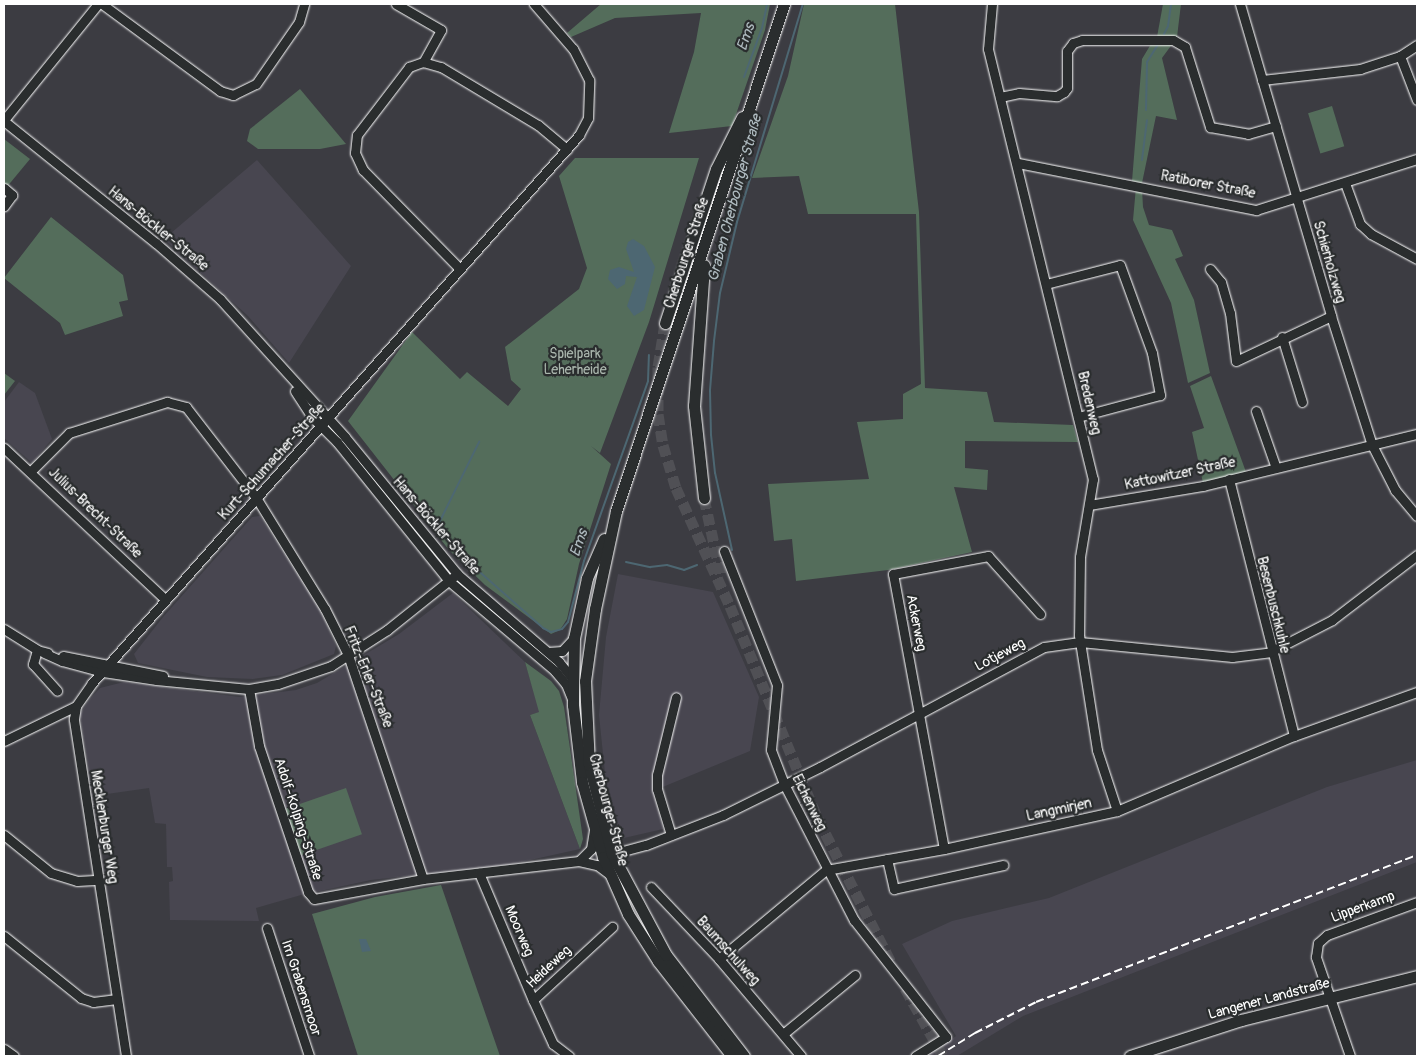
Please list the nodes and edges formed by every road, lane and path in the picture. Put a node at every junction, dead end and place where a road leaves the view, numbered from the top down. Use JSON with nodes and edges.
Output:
{"nodes":[{"id":1,"x":98,"y":4,"type":"edge"},
{"id":2,"x":102,"y":4,"type":"edge"},
{"id":3,"x":304,"y":4,"type":"edge"},
{"id":4,"x":396,"y":4,"type":"edge"},
{"id":5,"x":534,"y":4,"type":"edge"},
{"id":6,"x":784,"y":4,"type":"edge"},
{"id":7,"x":992,"y":4,"type":"edge"},
{"id":8,"x":1240,"y":4,"type":"edge"},
{"id":9,"x":1417,"y":46,"type":"edge"},
{"id":10,"x":1400,"y":56,"type":"junction"},
{"id":11,"x":423,"y":62,"type":"junction"},
{"id":12,"x":1262,"y":80,"type":"junction"},
{"id":13,"x":757,"y":87,"type":"junction"},
{"id":14,"x":1000,"y":97,"type":"junction"},
{"id":15,"x":1417,"y":100,"type":"edge"},
{"id":16,"x":4,"y":120,"type":"edge"},
{"id":17,"x":1276,"y":126,"type":"junction"},
{"id":18,"x":567,"y":149,"type":"junction"},
{"id":19,"x":1417,"y":159,"type":"edge"},
{"id":20,"x":1018,"y":163,"type":"junction"},
{"id":21,"x":1345,"y":182,"type":"junction"},
{"id":22,"x":4,"y":188,"type":"edge"},
{"id":23,"x":1296,"y":198,"type":"junction"},
{"id":24,"x":4,"y":206,"type":"edge"},
{"id":25,"x":709,"y":234,"type":"junction"},
{"id":26,"x":1417,"y":259,"type":"edge"},
{"id":27,"x":460,"y":269,"type":"junction"},
{"id":28,"x":1210,"y":269,"type":"dead end"},
{"id":29,"x":1046,"y":284,"type":"junction"},
{"id":30,"x":1330,"y":316,"type":"junction"},
{"id":31,"x":665,"y":323,"type":"tunnel mouth"},
{"id":32,"x":1282,"y":337,"type":"junction"},
{"id":33,"x":283,"y":371,"type":"junction"},
{"id":34,"x":1302,"y":402,"type":"dead end"},
{"id":35,"x":1256,"y":411,"type":"dead end"},
{"id":36,"x":1078,"y":418,"type":"junction"},
{"id":37,"x":329,"y":420,"type":"junction"},
{"id":38,"x":323,"y":427,"type":"junction"},
{"id":39,"x":1417,"y":434,"type":"edge"},
{"id":40,"x":1372,"y":446,"type":"junction"},
{"id":41,"x":4,"y":448,"type":"edge"},
{"id":42,"x":1276,"y":468,"type":"junction"},
{"id":43,"x":31,"y":471,"type":"junction"},
{"id":44,"x":1229,"y":479,"type":"junction"},
{"id":45,"x":704,"y":498,"type":"tunnel mouth"},
{"id":46,"x":257,"y":500,"type":"junction"},
{"id":47,"x":1089,"y":505,"type":"junction"},
{"id":48,"x":616,"y":511,"type":"junction"},
{"id":49,"x":1417,"y":516,"type":"edge"},
{"id":50,"x":724,"y":551,"type":"dead end"},
{"id":51,"x":1417,"y":555,"type":"edge"},
{"id":52,"x":457,"y":574,"type":"junction"},
{"id":53,"x":449,"y":581,"type":"junction"},
{"id":54,"x":166,"y":600,"type":"junction"},
{"id":55,"x":1040,"y":614,"type":"dead end"},
{"id":56,"x":4,"y":629,"type":"edge"},
{"id":57,"x":574,"y":638,"type":"junction"},
{"id":58,"x":1080,"y":642,"type":"junction"},
{"id":59,"x":40,"y":651,"type":"junction"},
{"id":60,"x":548,"y":652,"type":"junction"},
{"id":61,"x":1270,"y":652,"type":"junction"},
{"id":62,"x":348,"y":655,"type":"junction"},
{"id":63,"x":106,"y":669,"type":"junction"},
{"id":64,"x":586,"y":672,"type":"junction"},
{"id":65,"x":560,"y":676,"type":"junction"},
{"id":66,"x":572,"y":678,"type":"junction"},
{"id":67,"x":249,"y":689,"type":"junction"},
{"id":68,"x":57,"y":691,"type":"dead end"},
{"id":69,"x":1417,"y":692,"type":"edge"},
{"id":70,"x":676,"y":696,"type":"dead end"},
{"id":71,"x":579,"y":704,"type":"junction"},
{"id":72,"x":76,"y":706,"type":"junction"},
{"id":73,"x":920,"y":714,"type":"junction"},
{"id":74,"x":1294,"y":736,"type":"junction"},
{"id":75,"x":4,"y":741,"type":"edge"},
{"id":76,"x":784,"y":784,"type":"junction"},
{"id":77,"x":1117,"y":811,"type":"junction"},
{"id":78,"x":594,"y":830,"type":"junction"},
{"id":79,"x":4,"y":835,"type":"edge"},
{"id":80,"x":671,"y":835,"type":"junction"},
{"id":81,"x":944,"y":849,"type":"junction"},
{"id":82,"x":607,"y":855,"type":"junction"},
{"id":83,"x":887,"y":859,"type":"junction"},
{"id":84,"x":579,"y":861,"type":"junction"},
{"id":85,"x":1003,"y":865,"type":"dead end"},
{"id":86,"x":826,"y":870,"type":"junction"},
{"id":87,"x":479,"y":873,"type":"junction"},
{"id":88,"x":609,"y":874,"type":"junction"},
{"id":89,"x":423,"y":879,"type":"junction"},
{"id":90,"x":99,"y":880,"type":"junction"},
{"id":91,"x":652,"y":888,"type":"dead end"},
{"id":92,"x":1417,"y":902,"type":"edge"},
{"id":93,"x":612,"y":927,"type":"dead end"},
{"id":94,"x":267,"y":928,"type":"dead end"},
{"id":95,"x":4,"y":936,"type":"edge"},
{"id":96,"x":719,"y":959,"type":"junction"},
{"id":97,"x":856,"y":975,"type":"dead end"},
{"id":98,"x":1417,"y":976,"type":"edge"},
{"id":99,"x":1330,"y":998,"type":"junction"},
{"id":100,"x":117,"y":999,"type":"junction"},
{"id":101,"x":533,"y":1000,"type":"junction"},
{"id":102,"x":783,"y":1034,"type":"junction"},
{"id":103,"x":4,"y":1049,"type":"edge"},
{"id":104,"x":14,"y":1056,"type":"edge"},
{"id":105,"x":126,"y":1056,"type":"edge"},
{"id":106,"x":309,"y":1056,"type":"edge"},
{"id":107,"x":569,"y":1056,"type":"edge"},
{"id":108,"x":732,"y":1056,"type":"edge"},
{"id":109,"x":744,"y":1056,"type":"edge"},
{"id":110,"x":801,"y":1056,"type":"edge"},
{"id":111,"x":915,"y":1056,"type":"edge"},
{"id":112,"x":1130,"y":1056,"type":"edge"},
{"id":113,"x":1350,"y":1056,"type":"edge"}],
"edges":[{"from":1,"to":16,"type":"street"},
{"from":2,"to":3,"type":"street"},
{"from":4,"to":11,"type":"street"},
{"from":5,"to":18,"type":"street","name":"Kurt-Schumacher-Straße"},
{"from":6,"to":13,"type":"main road","name":"Cherbourger Straße"},
{"from":7,"to":14,"type":"street","name":"Bredenweg"},
{"from":8,"to":12,"type":"street","name":"Schierholzweg"},
{"from":9,"to":10,"type":"street"},
{"from":10,"to":12,"type":"street"},
{"from":10,"to":15,"type":"street"},
{"from":11,"to":18,"type":"street"},
{"from":11,"to":27,"type":"street"},
{"from":12,"to":17,"type":"street","name":"Schierholzweg"},
{"from":13,"to":25,"type":"main road","name":"Cherbourger Straße"},
{"from":13,"to":31,"type":"main road"},
{"from":14,"to":17,"type":"street"},
{"from":14,"to":20,"type":"street","name":"Bredenweg"},
{"from":16,"to":33,"type":"street","name":"Hans-Böckler-Straße"},
{"from":17,"to":23,"type":"street","name":"Schierholzweg"},
{"from":18,"to":27,"type":"street","name":"Kurt-Schumacher-Straße"},
{"from":19,"to":21,"type":"street","name":"Ratiborer Straße"},
{"from":20,"to":23,"type":"street","name":"Ratiborer Straße"},
{"from":20,"to":29,"type":"street","name":"Bredenweg"},
{"from":21,"to":23,"type":"street","name":"Ratiborer Straße"},
{"from":21,"to":26,"type":"street"},
{"from":22,"to":24,"type":"street"},
{"from":23,"to":30,"type":"street","name":"Schierholzweg"},
{"from":25,"to":45,"type":"main road"},
{"from":25,"to":48,"type":"main road","name":"Cherbourger Straße"},
{"from":27,"to":37,"type":"street","name":"Kurt-Schumacher-Straße"},
{"from":28,"to":32,"type":"street"},
{"from":29,"to":36,"type":"street","name":"Bredenweg"},
{"from":29,"to":36,"type":"street"},
{"from":30,"to":32,"type":"street"},
{"from":30,"to":40,"type":"street","name":"Schierholzweg"},
{"from":32,"to":34,"type":"street"},
{"from":33,"to":37,"type":"street","name":"Hans-Böckler-Straße"},
{"from":33,"to":38,"type":"street","name":"Hans-Böckler-Straße"},
{"from":35,"to":42,"type":"street"},
{"from":36,"to":47,"type":"street","name":"Bredenweg"},
{"from":37,"to":38,"type":"street","name":"Kurt-Schumacher-Straße"},
{"from":37,"to":52,"type":"street","name":"Hans-Böckler-Straße"},
{"from":38,"to":46,"type":"street","name":"Kurt-Schumacher-Straße"},
{"from":38,"to":53,"type":"street","name":"Hans-Böckler-Straße"},
{"from":39,"to":40,"type":"street","name":"Kattowitzer Straße"},
{"from":40,"to":42,"type":"street","name":"Kattowitzer Straße"},
{"from":40,"to":49,"type":"street","name":"Schierholzweg"},
{"from":41,"to":43,"type":"street","name":"Julius-Brecht-Straße"},
{"from":42,"to":44,"type":"street","name":"Kattowitzer Straße"},
{"from":43,"to":46,"type":"street","name":"Fritz-Erler-Straße"},
{"from":43,"to":54,"type":"street","name":"Julius-Brecht-Straße"},
{"from":44,"to":47,"type":"street","name":"Kattowitzer Straße"},
{"from":44,"to":61,"type":"street","name":"Besenbuschkuhle"},
{"from":46,"to":54,"type":"street","name":"Kurt-Schumacher-Straße"},
{"from":46,"to":62,"type":"street","name":"Fritz-Erler-Straße"},
{"from":47,"to":58,"type":"street","name":"Bredenweg"},
{"from":48,"to":57,"type":"main road","name":"Cherbourger Straße"},
{"from":48,"to":64,"type":"main road","name":"Cherbourger Straße"},
{"from":50,"to":76,"type":"street","name":"Eichenweg"},
{"from":51,"to":61,"type":"street","name":"Lotjeweg"},
{"from":52,"to":53,"type":"street"},
{"from":52,"to":60,"type":"street","name":"Hans-Böckler-Straße"},
{"from":53,"to":62,"type":"street"},
{"from":53,"to":65,"type":"street","name":"Hans-Böckler-Straße"},
{"from":54,"to":63,"type":"street","name":"Kurt-Schumacher-Straße"},
{"from":55,"to":73,"type":"street","name":"Ackerweg"},
{"from":56,"to":59,"type":"street"},
{"from":57,"to":60,"type":"street"},
{"from":57,"to":66,"type":"main road","name":"Cherbourger Straße"},
{"from":58,"to":61,"type":"street","name":"Lotjeweg"},
{"from":58,"to":73,"type":"street","name":"Lotjeweg"},
{"from":58,"to":77,"type":"street","name":"Bredenweg"},
{"from":59,"to":63,"type":"street"},
{"from":59,"to":68,"type":"street"},
{"from":60,"to":66,"type":"street","name":"Hans-Böckler-Straße"},
{"from":61,"to":74,"type":"street","name":"Besenbuschkuhle"},
{"from":62,"to":67,"type":"street"},
{"from":62,"to":89,"type":"street","name":"Fritz-Erler-Straße"},
{"from":63,"to":67,"type":"street"},
{"from":63,"to":72,"type":"street"},
{"from":64,"to":66,"type":"main road"},
{"from":64,"to":71,"type":"main road","name":"Cherbourger Straße"},
{"from":65,"to":66,"type":"street"},
{"from":65,"to":71,"type":"street","name":"Hans-Böckler-Straße"},
{"from":66,"to":71,"type":"main road"},
{"from":67,"to":89,"type":"street","name":"Adolf-Kolping-Straße"},
{"from":69,"to":74,"type":"street","name":"Langmirjen"},
{"from":70,"to":80,"type":"street"},
{"from":71,"to":78,"type":"main road","name":"Cherbourger Straße"},
{"from":71,"to":82,"type":"main road","name":"Cherbourger Straße"},
{"from":72,"to":75,"type":"street"},
{"from":72,"to":90,"type":"street","name":"Mecklenburger Weg"},
{"from":73,"to":76,"type":"street","name":"Lotjeweg"},
{"from":73,"to":81,"type":"street","name":"Ackerweg"},
{"from":74,"to":77,"type":"street","name":"Langmirjen"},
{"from":76,"to":80,"type":"street","name":"Lotjeweg"},
{"from":76,"to":86,"type":"street","name":"Eichenweg"},
{"from":77,"to":81,"type":"street","name":"Langmirjen"},
{"from":78,"to":82,"type":"main road","name":"Cherbourger Straße"},
{"from":78,"to":84,"type":"street"},
{"from":79,"to":90,"type":"street"},
{"from":80,"to":82,"type":"street","name":"Lotjeweg"},
{"from":81,"to":83,"type":"street","name":"Langmirjen"},
{"from":82,"to":88,"type":"main road","name":"Cherbourger Straße"},
{"from":82,"to":109,"type":"main road","name":"Cherbourger Straße"},
{"from":83,"to":85,"type":"street"},
{"from":83,"to":86,"type":"street","name":"Langmirjen"},
{"from":84,"to":87,"type":"street","name":"Adolf-Kolping-Straße"},
{"from":84,"to":88,"type":"street","name":"Adolf-Kolping-Straße"},
{"from":86,"to":96,"type":"street","name":"Langmirjen"},
{"from":86,"to":111,"type":"street","name":"Eichenweg"},
{"from":87,"to":89,"type":"street","name":"Adolf-Kolping-Straße"},
{"from":87,"to":101,"type":"street","name":"Moorweg"},
{"from":88,"to":108,"type":"main road","name":"Cherbourger Straße"},
{"from":90,"to":100,"type":"street","name":"Mecklenburger Weg"},
{"from":91,"to":96,"type":"street","name":"Baumschulweg"},
{"from":92,"to":99,"type":"street","name":"Lipperkamp"},
{"from":93,"to":101,"type":"street","name":"Heideweg"},
{"from":94,"to":106,"type":"street","name":"Im Grabensmoor"},
{"from":95,"to":100,"type":"street"},
{"from":96,"to":102,"type":"street","name":"Baumschulweg"},
{"from":97,"to":102,"type":"street"},
{"from":98,"to":99,"type":"main road","name":"Langener Landstraße"},
{"from":99,"to":112,"type":"main road","name":"Langener Landstraße"},
{"from":99,"to":113,"type":"street"},
{"from":100,"to":105,"type":"street","name":"Mecklenburger Weg"},
{"from":101,"to":107,"type":"street","name":"Heideweg"},
{"from":102,"to":110,"type":"street","name":"Baumschulweg"},
{"from":103,"to":104,"type":"street"}]}
